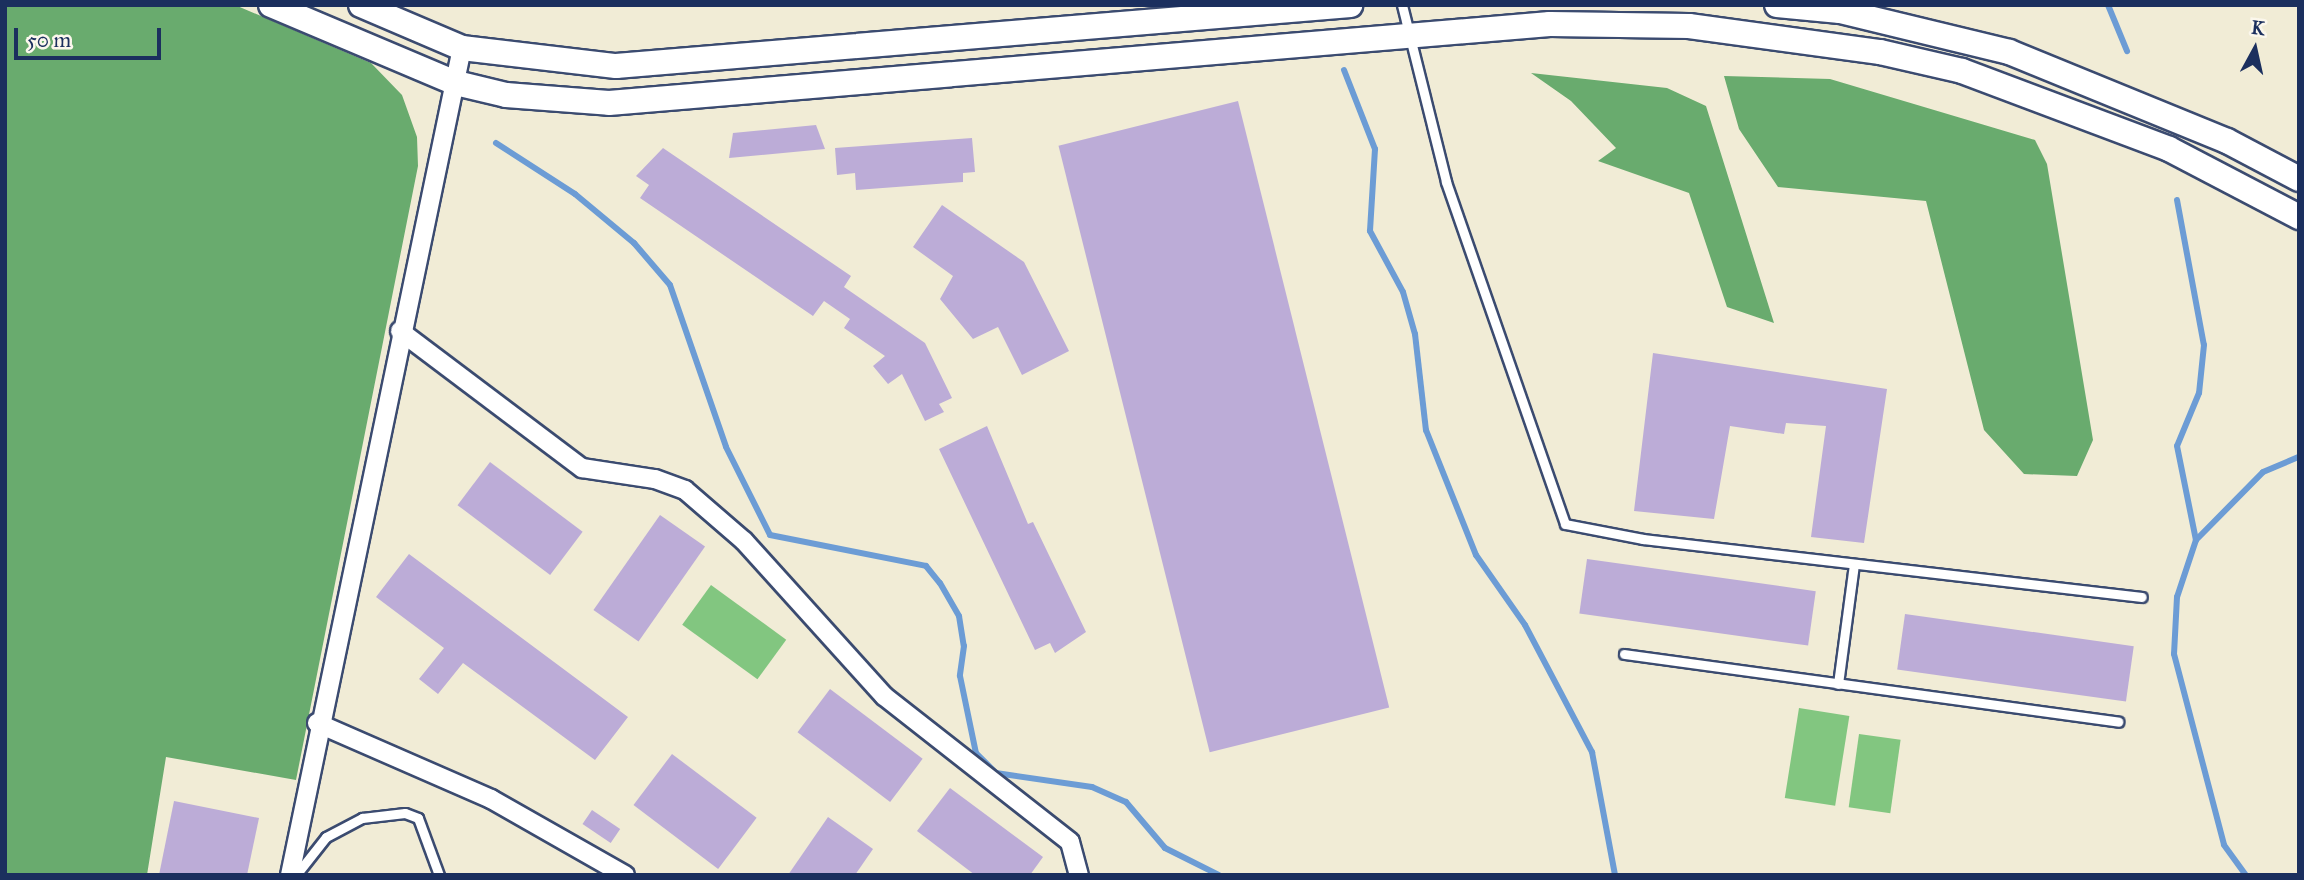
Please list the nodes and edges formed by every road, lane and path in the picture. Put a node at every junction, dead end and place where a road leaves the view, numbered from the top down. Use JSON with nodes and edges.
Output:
{"nodes":[{"id":1,"x":271,"y":5,"type":"edge"},
{"id":2,"x":361,"y":5,"type":"edge"},
{"id":3,"x":1350,"y":5,"type":"edge"},
{"id":4,"x":1402,"y":5,"type":"edge"},
{"id":5,"x":1777,"y":5,"type":"edge"},
{"id":6,"x":1409,"y":35,"type":"junction"},
{"id":7,"x":996,"y":38,"type":"junction"},
{"id":8,"x":463,"y":48,"type":"junction"},
{"id":9,"x":762,"y":59,"type":"junction"},
{"id":10,"x":998,"y":67,"type":"junction"},
{"id":11,"x":456,"y":83,"type":"junction"},
{"id":12,"x":769,"y":88,"type":"junction"},
{"id":13,"x":2299,"y":179,"type":"edge"},
{"id":14,"x":2299,"y":217,"type":"edge"},
{"id":15,"x":400,"y":331,"type":"junction"},
{"id":16,"x":1854,"y":564,"type":"junction"},
{"id":17,"x":2142,"y":597,"type":"dead end"},
{"id":18,"x":1624,"y":654,"type":"dead end"},
{"id":19,"x":1839,"y":684,"type":"junction"},
{"id":20,"x":2118,"y":722,"type":"dead end"},
{"id":21,"x":317,"y":723,"type":"junction"},
{"id":22,"x":290,"y":875,"type":"edge"},
{"id":23,"x":296,"y":875,"type":"edge"},
{"id":24,"x":439,"y":875,"type":"edge"},
{"id":25,"x":625,"y":875,"type":"edge"},
{"id":26,"x":1079,"y":875,"type":"edge"}],
"edges":[{"from":1,"to":11,"type":"street"},
{"from":2,"to":8,"type":"street"},
{"from":3,"to":7,"type":"street"},
{"from":4,"to":6,"type":"lane"},
{"from":5,"to":13,"type":"street"},
{"from":6,"to":10,"type":"street"},
{"from":6,"to":14,"type":"street"},
{"from":6,"to":16,"type":"lane"},
{"from":7,"to":9,"type":"street"},
{"from":7,"to":10,"type":"street"},
{"from":8,"to":9,"type":"street"},
{"from":8,"to":11,"type":"street"},
{"from":9,"to":12,"type":"street"},
{"from":10,"to":12,"type":"street"},
{"from":11,"to":12,"type":"street"},
{"from":11,"to":15,"type":"street"},
{"from":15,"to":21,"type":"street"},
{"from":15,"to":26,"type":"street"},
{"from":16,"to":17,"type":"lane"},
{"from":16,"to":19,"type":"lane"},
{"from":18,"to":19,"type":"lane"},
{"from":19,"to":20,"type":"lane"},
{"from":21,"to":22,"type":"street"},
{"from":21,"to":25,"type":"street"},
{"from":23,"to":24,"type":"lane"}]}
